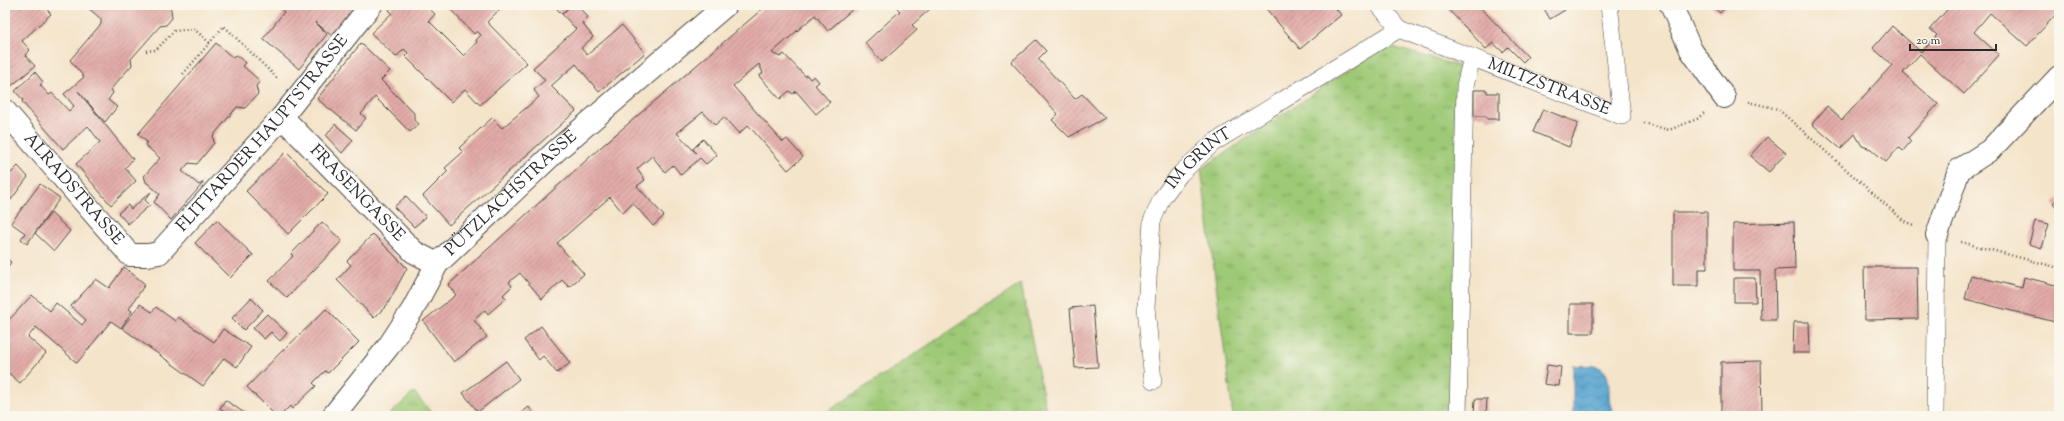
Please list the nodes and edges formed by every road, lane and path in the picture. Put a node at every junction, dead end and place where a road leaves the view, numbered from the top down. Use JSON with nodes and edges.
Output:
{"nodes":[{"id":1,"x":371,"y":5,"type":"edge"},
{"id":2,"x":726,"y":5,"type":"edge"},
{"id":3,"x":1379,"y":5,"type":"edge"},
{"id":4,"x":1609,"y":5,"type":"edge"},
{"id":5,"x":1671,"y":5,"type":"edge"},
{"id":6,"x":1399,"y":29,"type":"junction"},
{"id":7,"x":210,"y":43,"type":"junction"},
{"id":8,"x":146,"y":51,"type":"dead end"},
{"id":9,"x":1472,"y":57,"type":"junction"},
{"id":10,"x":183,"y":74,"type":"dead end"},
{"id":11,"x":2059,"y":77,"type":"edge"},
{"id":12,"x":297,"y":97,"type":"junction"},
{"id":13,"x":1724,"y":97,"type":"junction"},
{"id":14,"x":5,"y":111,"type":"edge"},
{"id":15,"x":1622,"y":116,"type":"junction"},
{"id":16,"x":282,"y":117,"type":"junction"},
{"id":17,"x":1937,"y":235,"type":"junction"},
{"id":18,"x":148,"y":255,"type":"joint"},
{"id":19,"x":437,"y":264,"type":"junction"},
{"id":20,"x":2059,"y":268,"type":"edge"},
{"id":21,"x":1153,"y":381,"type":"dead end"},
{"id":22,"x":1935,"y":412,"type":"dead end"},
{"id":23,"x":333,"y":416,"type":"edge"},
{"id":24,"x":1458,"y":416,"type":"edge"}],
"edges":[{"from":1,"to":12,"type":"street","name":"FLITTARDER HAUPTSTRASSE"},
{"from":2,"to":19,"type":"street","name":"PÜTZLACHSTRASSE"},
{"from":3,"to":6,"type":"lane","name":"MILTZSTRASSE"},
{"from":4,"to":15,"type":"lane","name":"MILTZSTRASSE"},
{"from":5,"to":13,"type":"street"},
{"from":6,"to":9,"type":"lane","name":"MILTZSTRASSE"},
{"from":6,"to":21,"type":"lane","name":"IM GRINT"},
{"from":7,"to":8,"type":"path"},
{"from":7,"to":10,"type":"path"},
{"from":7,"to":12,"type":"path"},
{"from":9,"to":15,"type":"lane","name":"MILTZSTRASSE"},
{"from":9,"to":24,"type":"lane"},
{"from":11,"to":17,"type":"street"},
{"from":12,"to":16,"type":"street","name":"FLITTARDER HAUPTSTRASSE"},
{"from":13,"to":15,"type":"path"},
{"from":13,"to":17,"type":"path"},
{"from":14,"to":18,"type":"street","name":"ALRADSTRASSE"},
{"from":16,"to":18,"type":"street","name":"FLITTARDER HAUPTSTRASSE"},
{"from":16,"to":19,"type":"street","name":"FRASENGASSE"},
{"from":17,"to":20,"type":"path"},
{"from":17,"to":22,"type":"lane"},
{"from":19,"to":23,"type":"street","name":"PÜTZLACHSTRASSE"}]}
